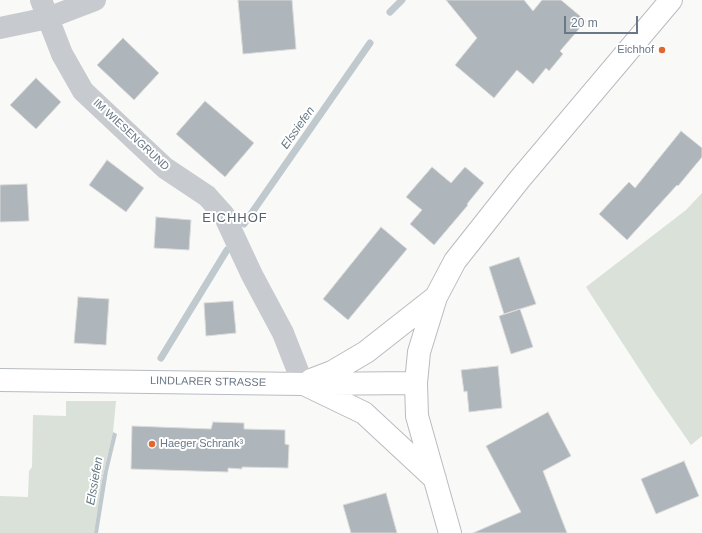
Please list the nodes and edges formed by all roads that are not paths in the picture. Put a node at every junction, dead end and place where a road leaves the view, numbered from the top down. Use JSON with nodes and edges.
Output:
{"nodes":[{"id":1,"x":95,"y":0,"type":"edge"},
{"id":2,"x":671,"y":0,"type":"edge"},
{"id":3,"x":45,"y":9,"type":"edge"},
{"id":4,"x":0,"y":28,"type":"edge"},
{"id":5,"x":436,"y":297,"type":"junction"},
{"id":6,"x":0,"y":380,"type":"edge"},
{"id":7,"x":416,"y":383,"type":"junction"},
{"id":8,"x":303,"y":384,"type":"junction"},
{"id":9,"x":435,"y":479,"type":"junction"},
{"id":10,"x":450,"y":533,"type":"edge"}],
"edges":[{"from":1,"to":3,"type":"street"},
{"from":2,"to":5,"type":"main road"},
{"from":3,"to":4,"type":"street"},
{"from":3,"to":8,"type":"street","name":"IM WIESENGRUND"},
{"from":5,"to":7,"type":"main road"},
{"from":5,"to":8,"type":"main road"},
{"from":6,"to":8,"type":"main road","name":"LINDLARER STRASSE"},
{"from":7,"to":8,"type":"main road","name":"LINDLARER STRASSE"},
{"from":7,"to":9,"type":"main road"},
{"from":8,"to":9,"type":"main road"},
{"from":9,"to":10,"type":"main road"}]}
